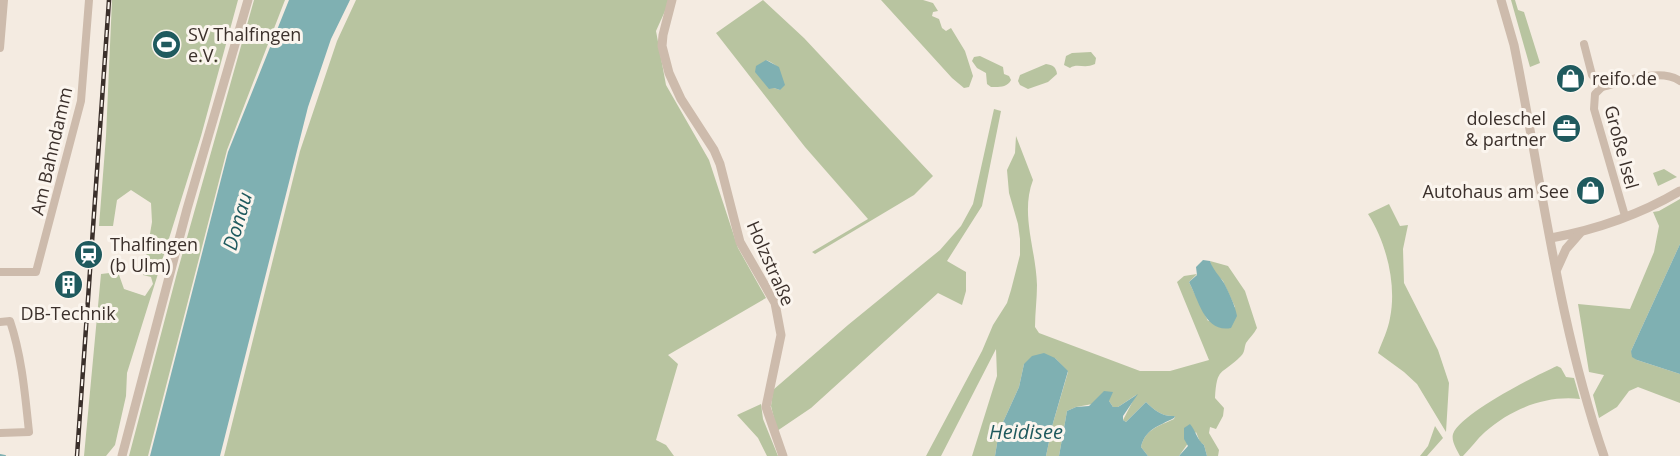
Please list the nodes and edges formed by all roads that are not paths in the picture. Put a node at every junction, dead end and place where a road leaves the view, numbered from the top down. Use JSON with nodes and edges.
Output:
{"nodes":[{"id":1,"x":4,"y":0,"type":"edge"},
{"id":2,"x":89,"y":0,"type":"edge"},
{"id":3,"x":248,"y":0,"type":"edge"},
{"id":4,"x":672,"y":0,"type":"edge"},
{"id":5,"x":1501,"y":0,"type":"edge"},
{"id":6,"x":1,"y":36,"type":"edge"},
{"id":7,"x":1584,"y":44,"type":"dead end"},
{"id":8,"x":0,"y":48,"type":"edge"},
{"id":9,"x":1680,"y":81,"type":"edge"},
{"id":10,"x":1602,"y":87,"type":"junction"},
{"id":11,"x":1680,"y":191,"type":"edge"},
{"id":12,"x":1625,"y":216,"type":"junction"},
{"id":13,"x":1581,"y":232,"type":"junction"},
{"id":14,"x":1551,"y":238,"type":"junction"},
{"id":15,"x":1557,"y":271,"type":"junction"},
{"id":16,"x":0,"y":272,"type":"edge"},
{"id":17,"x":0,"y":322,"type":"edge"},
{"id":18,"x":0,"y":433,"type":"edge"},
{"id":19,"x":122,"y":456,"type":"edge"},
{"id":20,"x":783,"y":456,"type":"edge"},
{"id":21,"x":1604,"y":456,"type":"edge"}],
"edges":[{"from":1,"to":6,"type":"street"},
{"from":2,"to":16,"type":"street","name":"Am Bahndamm"},
{"from":3,"to":19,"type":"street"},
{"from":4,"to":20,"type":"street","name":"Holzstraße"},
{"from":5,"to":14,"type":"street"},
{"from":6,"to":8,"type":"street"},
{"from":7,"to":10,"type":"street","name":"Große Isel"},
{"from":9,"to":10,"type":"street","name":"Große Isel"},
{"from":10,"to":12,"type":"street","name":"Große Isel"},
{"from":11,"to":12,"type":"street"},
{"from":12,"to":13,"type":"street"},
{"from":13,"to":14,"type":"street"},
{"from":13,"to":15,"type":"street"},
{"from":14,"to":15,"type":"street"},
{"from":15,"to":21,"type":"street"},
{"from":17,"to":18,"type":"street"}]}
